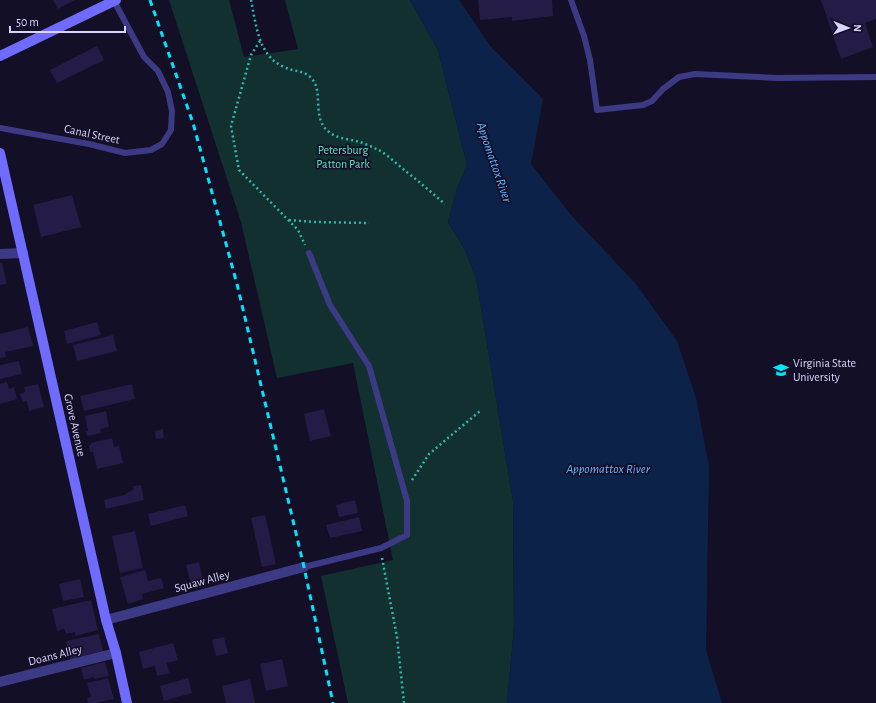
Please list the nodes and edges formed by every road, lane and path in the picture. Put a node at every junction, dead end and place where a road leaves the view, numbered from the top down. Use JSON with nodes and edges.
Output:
{"nodes":[{"id":1,"x":250,"y":0,"type":"edge"},
{"id":2,"x":571,"y":0,"type":"edge"},
{"id":3,"x":115,"y":1,"type":"edge"},
{"id":4,"x":260,"y":41,"type":"junction"},
{"id":5,"x":0,"y":56,"type":"edge"},
{"id":6,"x":876,"y":77,"type":"edge"},
{"id":7,"x":0,"y":128,"type":"edge"},
{"id":8,"x":0,"y":153,"type":"edge"},
{"id":9,"x":445,"y":204,"type":"dead end"},
{"id":10,"x":289,"y":220,"type":"junction"},
{"id":11,"x":369,"y":223,"type":"dead end"},
{"id":12,"x":23,"y":253,"type":"junction"},
{"id":13,"x":0,"y":254,"type":"edge"},
{"id":14,"x":309,"y":254,"type":"joint"},
{"id":15,"x":480,"y":411,"type":"dead end"},
{"id":16,"x":404,"y":492,"type":"junction"},
{"id":17,"x":380,"y":548,"type":"junction"},
{"id":18,"x":304,"y":567,"type":"joint"},
{"id":19,"x":106,"y":620,"type":"junction"},
{"id":20,"x":116,"y":653,"type":"junction"},
{"id":21,"x":0,"y":682,"type":"edge"},
{"id":22,"x":127,"y":703,"type":"edge"},
{"id":23,"x":404,"y":703,"type":"edge"}],
"edges":[{"from":1,"to":4,"type":"path"},
{"from":2,"to":6,"type":"lane"},
{"from":3,"to":5,"type":"main road"},
{"from":3,"to":7,"type":"lane","name":"Canal Street"},
{"from":4,"to":9,"type":"path"},
{"from":4,"to":10,"type":"path"},
{"from":8,"to":12,"type":"main road","name":"Grove Avenue"},
{"from":10,"to":11,"type":"path"},
{"from":10,"to":14,"type":"path"},
{"from":12,"to":13,"type":"street"},
{"from":12,"to":19,"type":"main road","name":"Grove Avenue"},
{"from":14,"to":16,"type":"lane"},
{"from":15,"to":16,"type":"path"},
{"from":16,"to":17,"type":"lane"},
{"from":17,"to":18,"type":"lane"},
{"from":17,"to":23,"type":"path"},
{"from":18,"to":19,"type":"street","name":"Squaw Alley"},
{"from":19,"to":20,"type":"main road","name":"Grove Avenue"},
{"from":20,"to":21,"type":"street","name":"Doans Alley"},
{"from":20,"to":22,"type":"main road","name":"Grove Avenue"}]}
